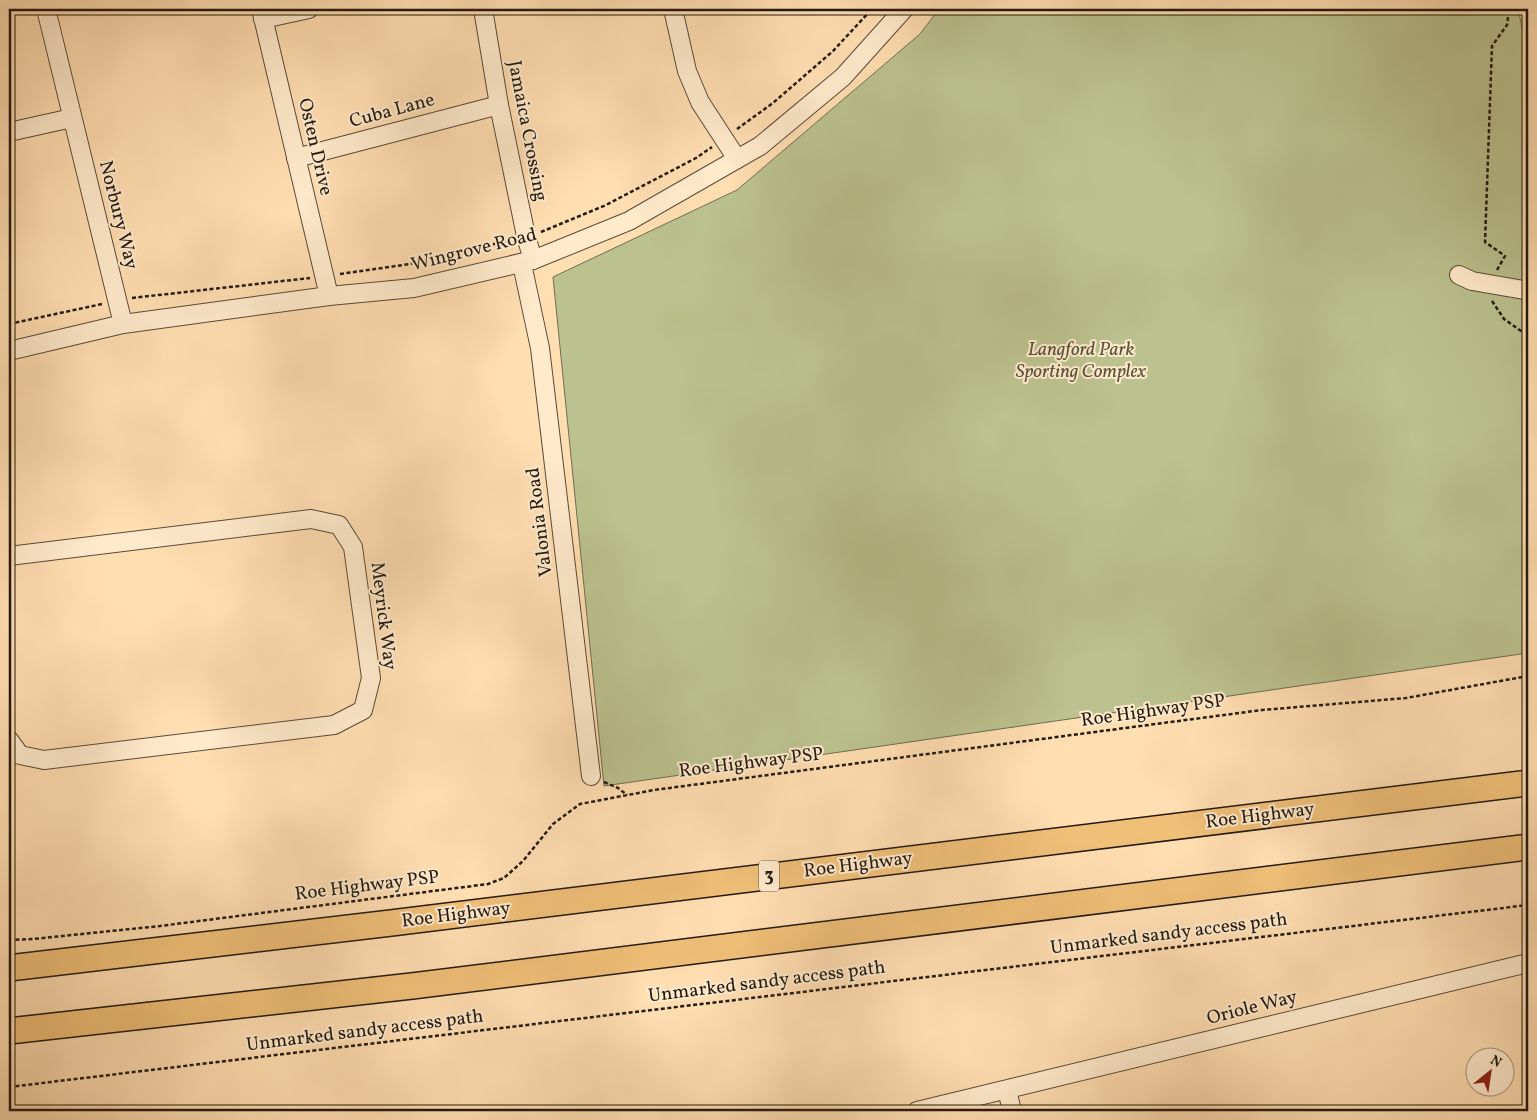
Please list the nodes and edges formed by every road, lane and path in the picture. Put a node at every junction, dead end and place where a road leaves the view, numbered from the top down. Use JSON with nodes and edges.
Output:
{"nodes":[{"id":1,"x":46,"y":9,"type":"edge"},
{"id":2,"x":309,"y":9,"type":"edge"},
{"id":3,"x":483,"y":9,"type":"edge"},
{"id":4,"x":673,"y":9,"type":"edge"},
{"id":5,"x":872,"y":9,"type":"edge"},
{"id":6,"x":904,"y":9,"type":"edge"},
{"id":7,"x":1509,"y":9,"type":"edge"},
{"id":8,"x":1525,"y":9,"type":"edge"},
{"id":9,"x":262,"y":14,"type":"edge"},
{"id":10,"x":1528,"y":38,"type":"edge"},
{"id":11,"x":500,"y":105,"type":"junction"},
{"id":12,"x":72,"y":118,"type":"junction"},
{"id":13,"x":9,"y":132,"type":"edge"},
{"id":14,"x":724,"y":138,"type":"junction"},
{"id":15,"x":296,"y":158,"type":"junction"},
{"id":16,"x":737,"y":159,"type":"junction"},
{"id":17,"x":526,"y":236,"type":"junction"},
{"id":18,"x":528,"y":262,"type":"junction"},
{"id":19,"x":1459,"y":274,"type":"dead end"},
{"id":20,"x":324,"y":276,"type":"junction"},
{"id":21,"x":1490,"y":284,"type":"junction"},
{"id":22,"x":1524,"y":290,"type":"dead end"},
{"id":23,"x":329,"y":296,"type":"junction"},
{"id":24,"x":118,"y":301,"type":"junction"},
{"id":25,"x":9,"y":324,"type":"edge"},
{"id":26,"x":123,"y":324,"type":"junction"},
{"id":27,"x":1528,"y":336,"type":"edge"},
{"id":28,"x":9,"y":351,"type":"edge"},
{"id":29,"x":9,"y":556,"type":"edge"},
{"id":30,"x":1528,"y":676,"type":"edge"},
{"id":31,"x":9,"y":740,"type":"edge"},
{"id":32,"x":591,"y":776,"type":"joint"},
{"id":33,"x":1528,"y":783,"type":"edge"},
{"id":34,"x":627,"y":795,"type":"junction"},
{"id":35,"x":1528,"y":847,"type":"edge"},
{"id":36,"x":1528,"y":905,"type":"edge"},
{"id":37,"x":9,"y":940,"type":"edge"},
{"id":38,"x":1528,"y":963,"type":"edge"},
{"id":39,"x":9,"y":968,"type":"edge"},
{"id":40,"x":9,"y":1031,"type":"edge"},
{"id":41,"x":9,"y":1087,"type":"edge"},
{"id":42,"x":1007,"y":1090,"type":"junction"},
{"id":43,"x":917,"y":1111,"type":"edge"},
{"id":44,"x":1012,"y":1111,"type":"edge"}],
"edges":[{"from":1,"to":12,"type":"street","name":"Norbury Way"},
{"from":2,"to":9,"type":"street"},
{"from":3,"to":11,"type":"street","name":"Jamaica Crossing"},
{"from":4,"to":14,"type":"street"},
{"from":5,"to":14,"type":"path"},
{"from":6,"to":16,"type":"street","name":"Wingrove Road"},
{"from":7,"to":21,"type":"path"},
{"from":8,"to":10,"type":"path"},
{"from":9,"to":15,"type":"street","name":"Osten Drive"},
{"from":11,"to":15,"type":"street","name":"Cuba Lane"},
{"from":11,"to":17,"type":"street","name":"Jamaica Crossing"},
{"from":12,"to":13,"type":"street"},
{"from":12,"to":24,"type":"street","name":"Norbury Way"},
{"from":14,"to":16,"type":"street"},
{"from":14,"to":17,"type":"path"},
{"from":15,"to":20,"type":"street","name":"Osten Drive"},
{"from":16,"to":18,"type":"street","name":"Wingrove Road"},
{"from":17,"to":18,"type":"street","name":"Jamaica Crossing"},
{"from":17,"to":20,"type":"path"},
{"from":18,"to":23,"type":"street","name":"Wingrove Road"},
{"from":18,"to":32,"type":"street","name":"Valonia Road"},
{"from":19,"to":21,"type":"street"},
{"from":20,"to":23,"type":"street","name":"Osten Drive"},
{"from":20,"to":24,"type":"path"},
{"from":21,"to":22,"type":"street"},
{"from":21,"to":27,"type":"path"},
{"from":23,"to":26,"type":"street","name":"Wingrove Road"},
{"from":24,"to":25,"type":"path"},
{"from":24,"to":26,"type":"street","name":"Norbury Way"},
{"from":26,"to":28,"type":"street","name":"Wingrove Road"},
{"from":29,"to":31,"type":"street","name":"Meyrick Way"},
{"from":30,"to":34,"type":"path","name":"Roe Highway PSP"},
{"from":32,"to":34,"type":"path"},
{"from":33,"to":39,"type":"highway","name":"Roe Highway","number":"3"},
{"from":34,"to":37,"type":"path","name":"Roe Highway PSP"},
{"from":35,"to":40,"type":"highway"},
{"from":36,"to":41,"type":"path","name":"Unmarked sandy access path"},
{"from":38,"to":42,"type":"street","name":"Oriole Way"},
{"from":42,"to":43,"type":"street","name":"Oriole Way"},
{"from":42,"to":44,"type":"street"}]}
